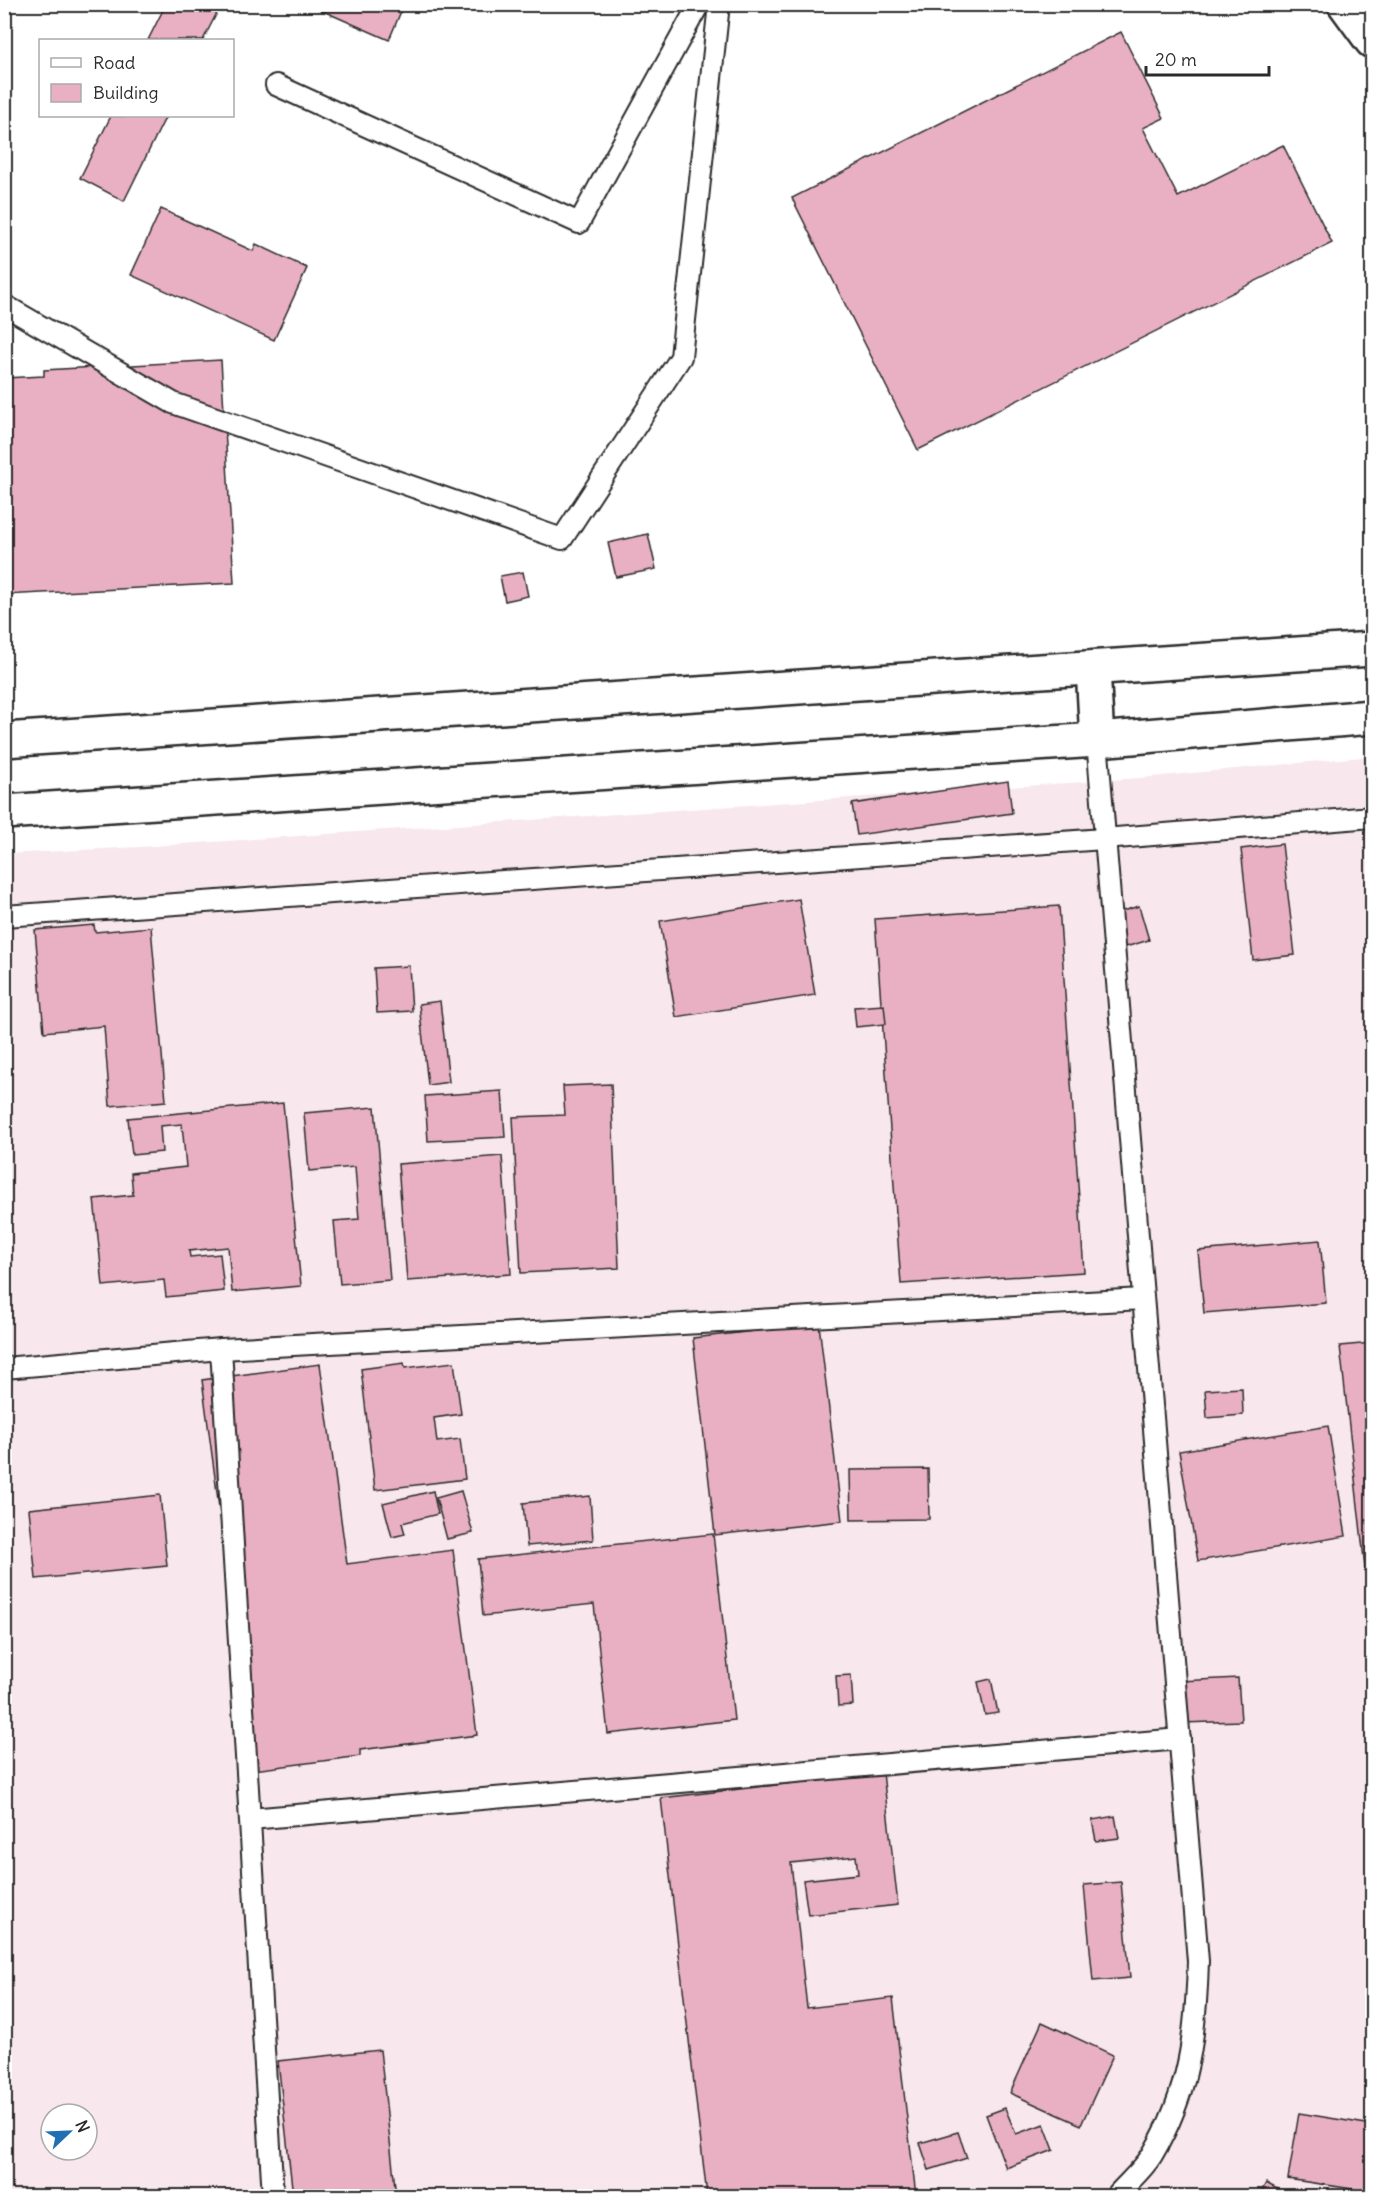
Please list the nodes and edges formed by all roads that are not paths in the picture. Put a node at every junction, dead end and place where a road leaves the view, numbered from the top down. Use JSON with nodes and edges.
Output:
{"nodes":[{"id":1,"x":699,"y":4,"type":"edge"},
{"id":2,"x":719,"y":4,"type":"edge"},
{"id":3,"x":1345,"y":4,"type":"edge"},
{"id":4,"x":1372,"y":42,"type":"edge"},
{"id":5,"x":276,"y":85,"type":"dead end"},
{"id":6,"x":4,"y":305,"type":"edge"},
{"id":7,"x":1372,"y":649,"type":"edge"},
{"id":8,"x":1093,"y":668,"type":"junction"},
{"id":9,"x":1372,"y":717,"type":"edge"},
{"id":10,"x":4,"y":740,"type":"edge"},
{"id":11,"x":1097,"y":740,"type":"junction"},
{"id":12,"x":4,"y":813,"type":"edge"},
{"id":13,"x":1372,"y":817,"type":"edge"},
{"id":14,"x":1104,"y":839,"type":"junction"},
{"id":15,"x":4,"y":915,"type":"edge"},
{"id":16,"x":1143,"y":1299,"type":"junction"},
{"id":17,"x":221,"y":1350,"type":"junction"},
{"id":18,"x":4,"y":1368,"type":"edge"},
{"id":19,"x":1180,"y":1739,"type":"junction"},
{"id":20,"x":250,"y":1819,"type":"junction"},
{"id":21,"x":273,"y":2196,"type":"edge"},
{"id":22,"x":1116,"y":2196,"type":"edge"}],
"edges":[{"from":1,"to":5,"type":"lane"},
{"from":2,"to":6,"type":"lane"},
{"from":3,"to":4,"type":"main road"},
{"from":7,"to":8,"type":"main road"},
{"from":8,"to":10,"type":"main road"},
{"from":8,"to":11,"type":"main road"},
{"from":9,"to":11,"type":"main road"},
{"from":11,"to":12,"type":"main road"},
{"from":11,"to":14,"type":"lane"},
{"from":13,"to":14,"type":"lane"},
{"from":14,"to":15,"type":"lane"},
{"from":14,"to":16,"type":"lane"},
{"from":16,"to":17,"type":"lane"},
{"from":16,"to":19,"type":"lane"},
{"from":17,"to":18,"type":"lane"},
{"from":17,"to":20,"type":"lane"},
{"from":19,"to":20,"type":"lane"},
{"from":19,"to":22,"type":"lane"},
{"from":20,"to":21,"type":"lane"}]}
